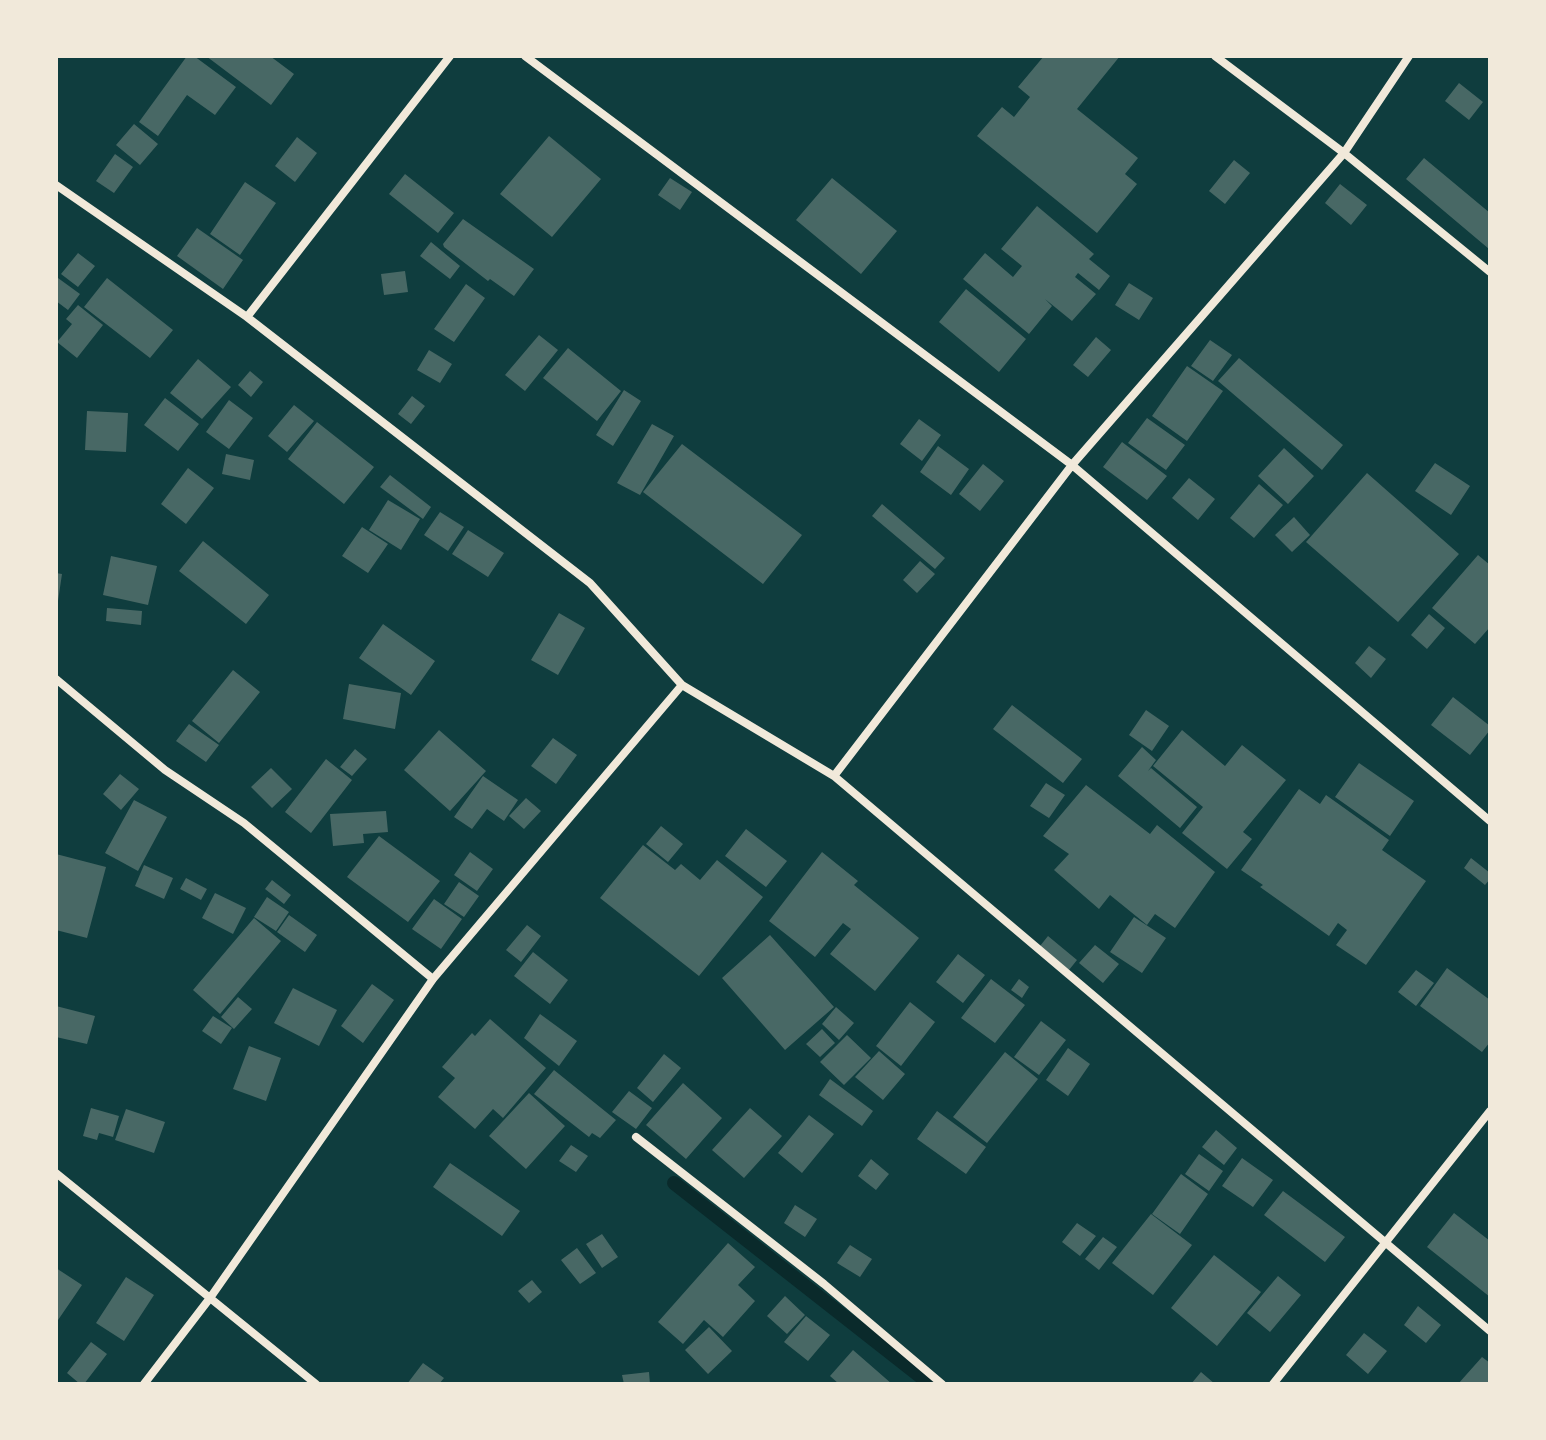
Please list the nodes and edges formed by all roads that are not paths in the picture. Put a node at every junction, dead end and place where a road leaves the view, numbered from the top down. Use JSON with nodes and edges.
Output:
{"nodes":[{"id":1,"x":450,"y":56,"type":"edge"},
{"id":2,"x":525,"y":56,"type":"edge"},
{"id":3,"x":1215,"y":56,"type":"edge"},
{"id":4,"x":1409,"y":56,"type":"edge"},
{"id":5,"x":1344,"y":153,"type":"junction"},
{"id":6,"x":56,"y":185,"type":"edge"},
{"id":7,"x":1490,"y":272,"type":"edge"},
{"id":8,"x":247,"y":317,"type":"junction"},
{"id":9,"x":1072,"y":465,"type":"junction"},
{"id":10,"x":56,"y":679,"type":"edge"},
{"id":11,"x":682,"y":685,"type":"junction"},
{"id":12,"x":834,"y":776,"type":"junction"},
{"id":13,"x":1490,"y":821,"type":"edge"},
{"id":14,"x":433,"y":979,"type":"junction"},
{"id":15,"x":1490,"y":1111,"type":"edge"},
{"id":16,"x":636,"y":1137,"type":"dead end"},
{"id":17,"x":56,"y":1173,"type":"edge"},
{"id":18,"x":1387,"y":1244,"type":"junction"},
{"id":19,"x":210,"y":1298,"type":"junction"},
{"id":20,"x":1490,"y":1331,"type":"edge"},
{"id":21,"x":144,"y":1384,"type":"edge"},
{"id":22,"x":316,"y":1384,"type":"edge"},
{"id":23,"x":942,"y":1384,"type":"edge"},
{"id":24,"x":1273,"y":1384,"type":"edge"}],
"edges":[{"from":1,"to":8,"type":"street"},
{"from":2,"to":9,"type":"street"},
{"from":3,"to":5,"type":"street"},
{"from":4,"to":5,"type":"street"},
{"from":5,"to":7,"type":"street"},
{"from":5,"to":9,"type":"street"},
{"from":6,"to":8,"type":"street"},
{"from":8,"to":11,"type":"street"},
{"from":9,"to":12,"type":"street"},
{"from":9,"to":13,"type":"street"},
{"from":10,"to":14,"type":"street"},
{"from":11,"to":12,"type":"street"},
{"from":11,"to":14,"type":"street"},
{"from":12,"to":18,"type":"street"},
{"from":14,"to":19,"type":"street"},
{"from":15,"to":18,"type":"street"},
{"from":16,"to":23,"type":"street"},
{"from":17,"to":19,"type":"street"},
{"from":18,"to":20,"type":"street"},
{"from":18,"to":24,"type":"street"},
{"from":19,"to":21,"type":"street"},
{"from":19,"to":22,"type":"street"}]}
